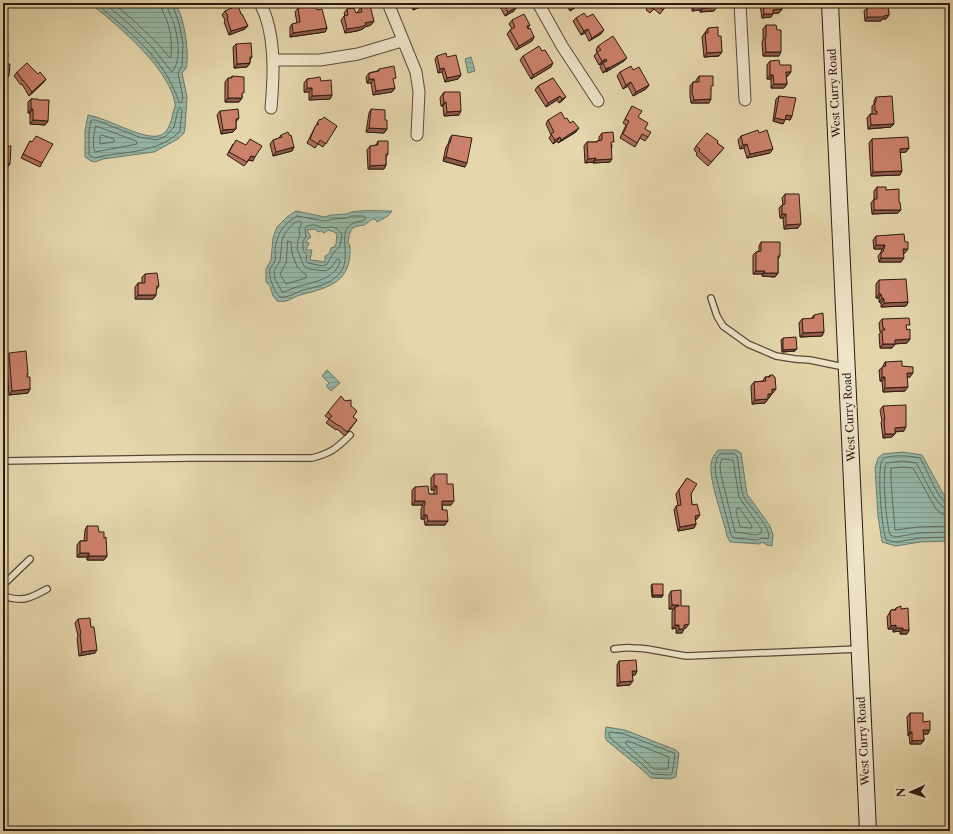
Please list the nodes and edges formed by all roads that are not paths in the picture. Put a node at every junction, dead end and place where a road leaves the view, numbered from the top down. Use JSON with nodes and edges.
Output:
{"nodes":[{"id":1,"x":260,"y":3,"type":"edge"},
{"id":2,"x":388,"y":3,"type":"edge"},
{"id":3,"x":538,"y":3,"type":"edge"},
{"id":4,"x":740,"y":3,"type":"edge"},
{"id":5,"x":830,"y":3,"type":"edge"},
{"id":6,"x":402,"y":41,"type":"junction"},
{"id":7,"x":273,"y":60,"type":"junction"},
{"id":8,"x":746,"y":100,"type":"dead end"},
{"id":9,"x":598,"y":101,"type":"dead end"},
{"id":10,"x":272,"y":108,"type":"dead end"},
{"id":11,"x":417,"y":135,"type":"dead end"},
{"id":12,"x":711,"y":298,"type":"dead end"},
{"id":13,"x":847,"y":368,"type":"junction"},
{"id":14,"x":350,"y":435,"type":"edge"},
{"id":15,"x":3,"y":461,"type":"edge"},
{"id":16,"x":30,"y":559,"type":"dead end"},
{"id":17,"x":3,"y":585,"type":"edge"},
{"id":18,"x":47,"y":589,"type":"dead end"},
{"id":19,"x":3,"y":596,"type":"edge"},
{"id":20,"x":614,"y":649,"type":"dead end"},
{"id":21,"x":859,"y":649,"type":"junction"},
{"id":22,"x":868,"y":831,"type":"edge"}],
"edges":[{"from":1,"to":7,"type":"street"},
{"from":2,"to":6,"type":"street"},
{"from":3,"to":9,"type":"street"},
{"from":4,"to":8,"type":"street"},
{"from":5,"to":13,"type":"street","name":"West Curry Road"},
{"from":6,"to":7,"type":"street"},
{"from":6,"to":11,"type":"street"},
{"from":7,"to":10,"type":"street"},
{"from":12,"to":13,"type":"lane"},
{"from":13,"to":21,"type":"street","name":"West Curry Road"},
{"from":14,"to":15,"type":"lane"},
{"from":16,"to":17,"type":"lane"},
{"from":18,"to":19,"type":"lane"},
{"from":20,"to":21,"type":"lane"},
{"from":21,"to":22,"type":"street","name":"West Curry Road"}]}
